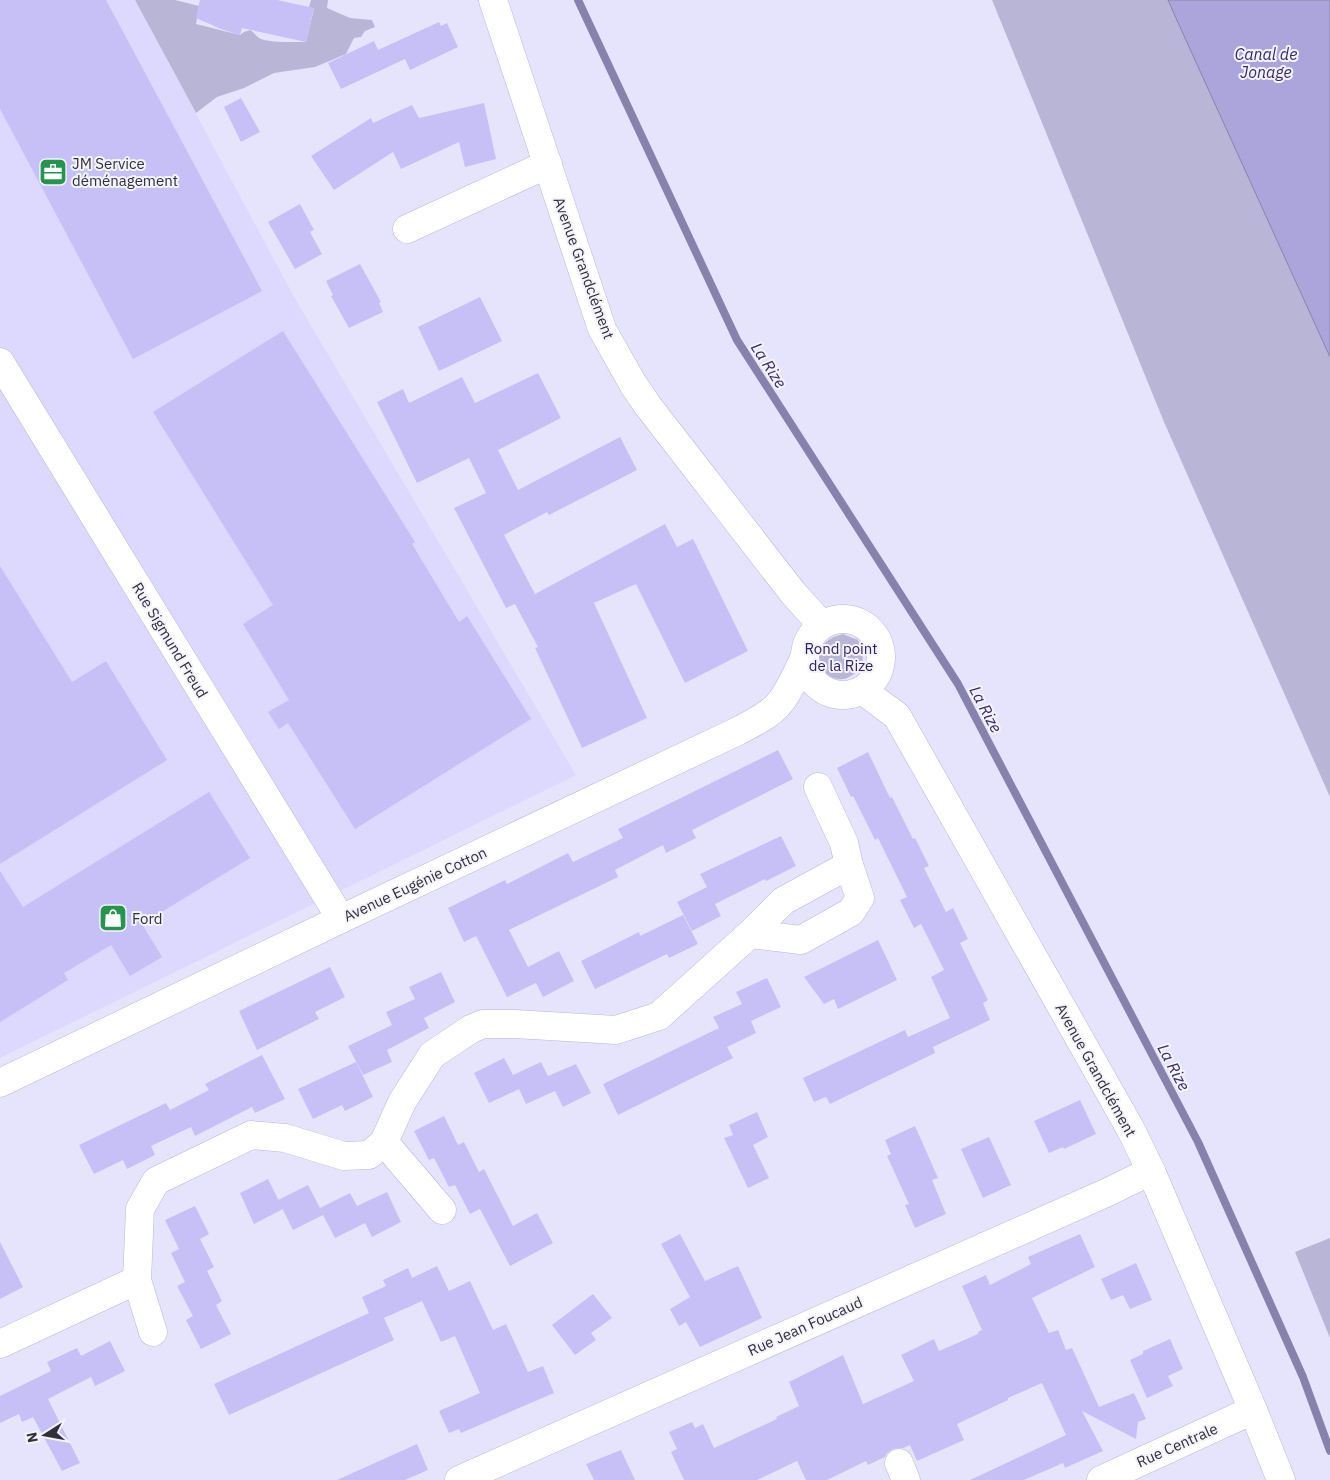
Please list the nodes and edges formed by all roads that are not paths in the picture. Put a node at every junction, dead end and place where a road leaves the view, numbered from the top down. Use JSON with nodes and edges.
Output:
{"nodes":[{"id":1,"x":493,"y":0,"type":"edge"},
{"id":2,"x":548,"y":164,"type":"junction"},
{"id":3,"x":408,"y":229,"type":"dead end"},
{"id":4,"x":0,"y":362,"type":"edge"},
{"id":5,"x":822,"y":625,"type":"junction"},
{"id":6,"x":805,"y":656,"type":"junction"},
{"id":7,"x":862,"y":690,"type":"junction"},
{"id":8,"x":818,"y":787,"type":"dead end"},
{"id":9,"x":849,"y":865,"type":"junction"},
{"id":10,"x":341,"y":919,"type":"junction"},
{"id":11,"x":750,"y":934,"type":"junction"},
{"id":12,"x":0,"y":1083,"type":"edge"},
{"id":13,"x":384,"y":1142,"type":"junction"},
{"id":14,"x":1151,"y":1170,"type":"junction"},
{"id":15,"x":442,"y":1210,"type":"dead end"},
{"id":16,"x":137,"y":1280,"type":"junction"},
{"id":17,"x":153,"y":1332,"type":"dead end"},
{"id":18,"x":0,"y":1344,"type":"edge"},
{"id":19,"x":1253,"y":1410,"type":"junction"},
{"id":20,"x":459,"y":1480,"type":"edge"},
{"id":21,"x":1101,"y":1480,"type":"edge"},
{"id":22,"x":1281,"y":1480,"type":"edge"}],
"edges":[{"from":1,"to":2,"type":"street","name":"Avenue Grandclément"},
{"from":2,"to":3,"type":"street"},
{"from":2,"to":5,"type":"street","name":"Avenue Grandclément"},
{"from":4,"to":10,"type":"street","name":"Rue Sigmund Freud"},
{"from":5,"to":6,"type":"street"},
{"from":5,"to":7,"type":"street"},
{"from":6,"to":7,"type":"street"},
{"from":6,"to":10,"type":"street","name":"Avenue Eugénie Cotton"},
{"from":7,"to":14,"type":"street","name":"Avenue Grandclément"},
{"from":8,"to":9,"type":"street"},
{"from":9,"to":11,"type":"street"},
{"from":9,"to":11,"type":"street"},
{"from":10,"to":12,"type":"street","name":"Avenue Eugénie Cotton"},
{"from":11,"to":13,"type":"street"},
{"from":13,"to":15,"type":"street"},
{"from":13,"to":16,"type":"street"},
{"from":14,"to":19,"type":"street","name":"Avenue Grandclément"},
{"from":14,"to":20,"type":"street","name":"Rue Jean Foucaud"},
{"from":16,"to":17,"type":"street"},
{"from":16,"to":18,"type":"street"},
{"from":19,"to":21,"type":"street","name":"Rue Centrale"},
{"from":19,"to":22,"type":"street","name":"Avenue Grandclément"}]}
